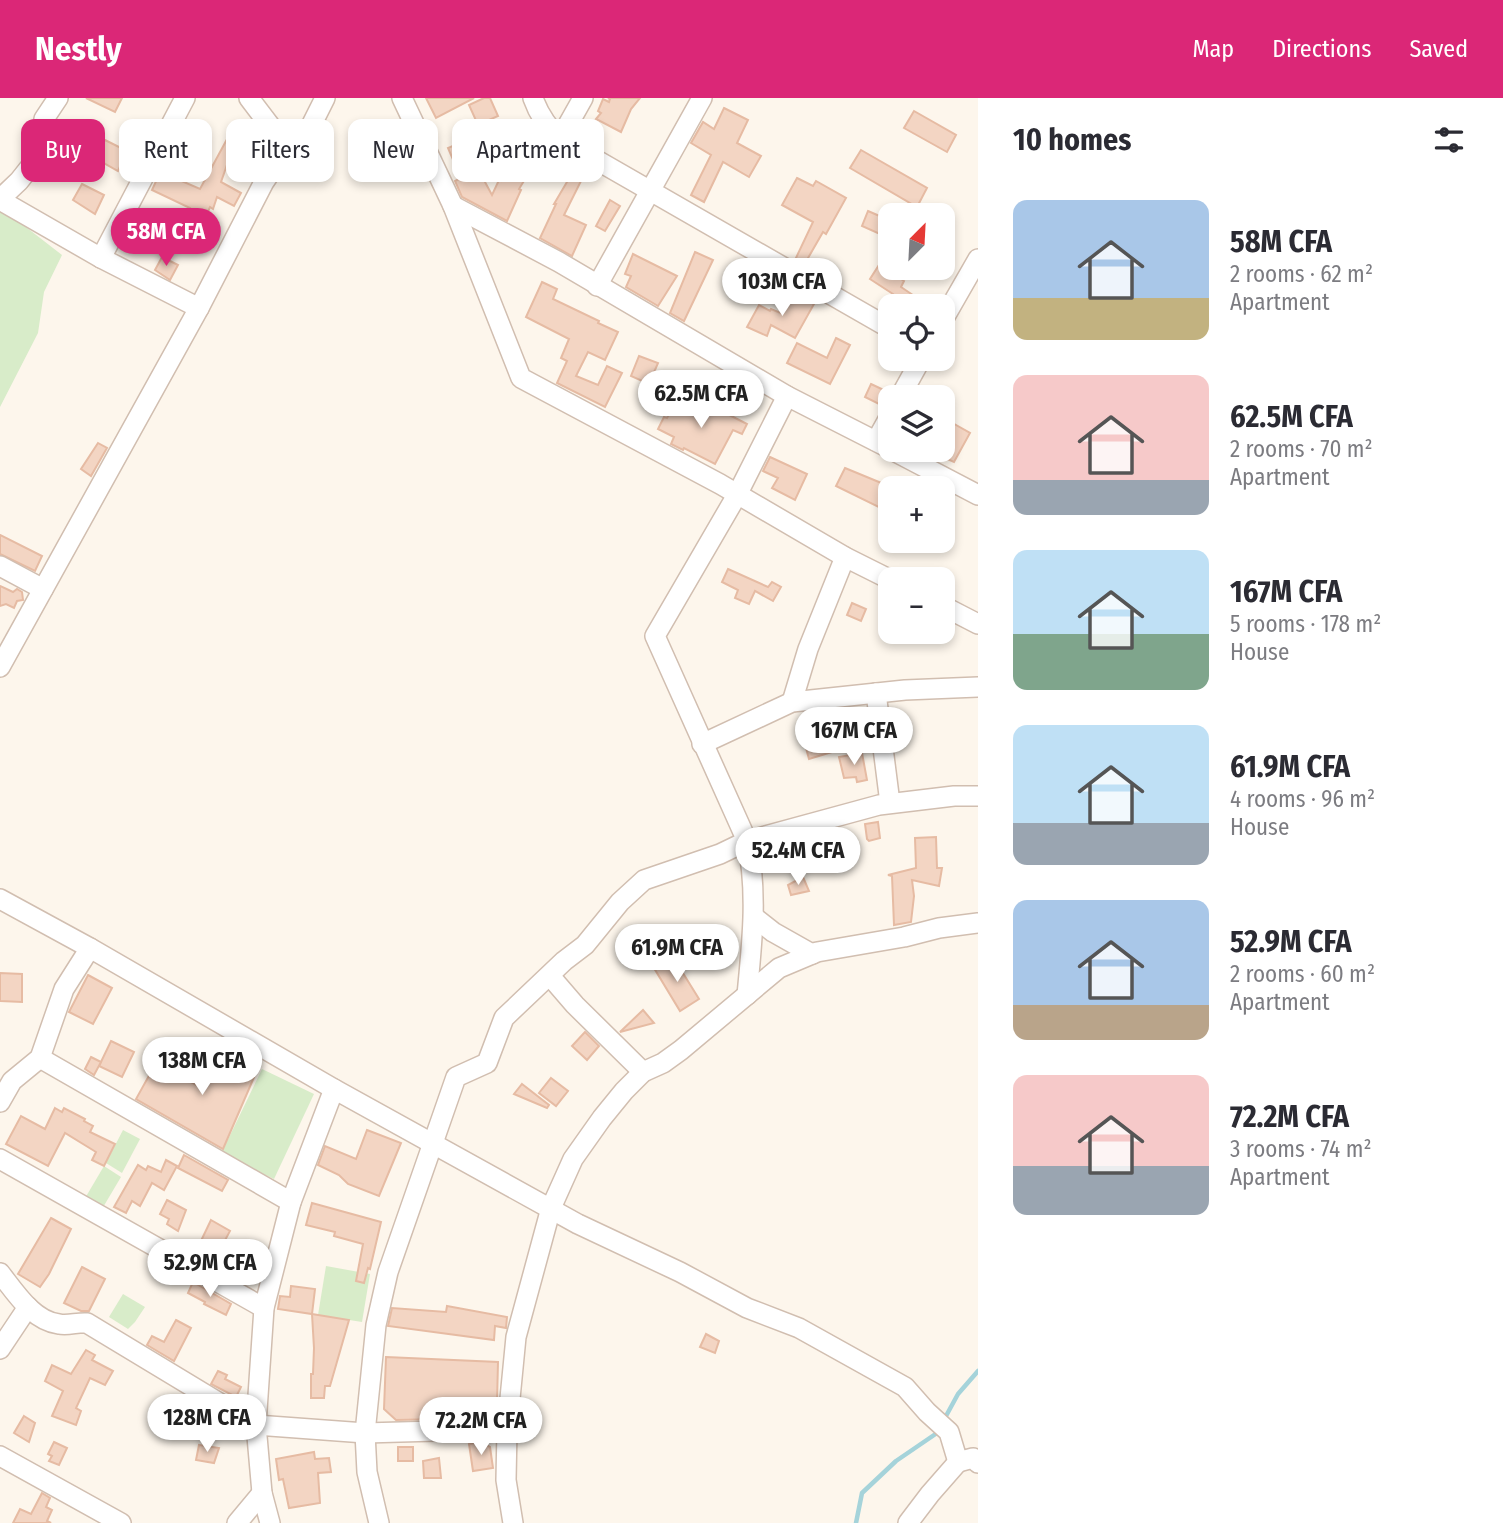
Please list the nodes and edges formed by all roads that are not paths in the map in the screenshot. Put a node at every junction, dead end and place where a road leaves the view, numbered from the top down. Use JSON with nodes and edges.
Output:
{"nodes":[{"id":1,"x":58,"y":98,"type":"edge"},
{"id":2,"x":185,"y":98,"type":"edge"},
{"id":3,"x":249,"y":98,"type":"edge"},
{"id":4,"x":325,"y":98,"type":"edge"},
{"id":5,"x":402,"y":98,"type":"edge"},
{"id":6,"x":533,"y":98,"type":"edge"},
{"id":7,"x":583,"y":98,"type":"edge"},
{"id":8,"x":702,"y":98,"type":"edge"},
{"id":9,"x":265,"y":119,"type":"edge"},
{"id":10,"x":314,"y":119,"type":"edge"},
{"id":11,"x":543,"y":119,"type":"edge"},
{"id":12,"x":571,"y":119,"type":"edge"},
{"id":13,"x":604,"y":165,"type":"edge"},
{"id":14,"x":264,"y":182,"type":"edge"},
{"id":15,"x":650,"y":193,"type":"junction"},
{"id":16,"x":0,"y":200,"type":"edge"},
{"id":17,"x":453,"y":206,"type":"junction"},
{"id":18,"x":101,"y":258,"type":"junction"},
{"id":19,"x":978,"y":259,"type":"edge"},
{"id":20,"x":597,"y":286,"type":"junction"},
{"id":21,"x":955,"y":299,"type":"edge"},
{"id":22,"x":199,"y":308,"type":"junction"},
{"id":23,"x":878,"y":322,"type":"edge"},
{"id":24,"x":787,"y":396,"type":"junction"},
{"id":25,"x":878,"y":443,"type":"edge"},
{"id":26,"x":916,"y":462,"type":"edge"},
{"id":27,"x":978,"y":493,"type":"edge"},
{"id":28,"x":737,"y":495,"type":"junction"},
{"id":29,"x":845,"y":556,"type":"junction"},
{"id":30,"x":0,"y":566,"type":"edge"},
{"id":31,"x":878,"y":573,"type":"edge"},
{"id":32,"x":43,"y":589,"type":"junction"},
{"id":33,"x":955,"y":612,"type":"edge"},
{"id":34,"x":978,"y":624,"type":"edge"},
{"id":35,"x":0,"y":667,"type":"edge"},
{"id":36,"x":978,"y":687,"type":"edge"},
{"id":37,"x":876,"y":693,"type":"junction"},
{"id":38,"x":792,"y":702,"type":"junction"},
{"id":39,"x":702,"y":744,"type":"junction"},
{"id":40,"x":978,"y":796,"type":"edge"},
{"id":41,"x":890,"y":803,"type":"junction"},
{"id":42,"x":747,"y":841,"type":"junction"},
{"id":43,"x":0,"y":899,"type":"edge"},
{"id":44,"x":754,"y":917,"type":"junction"},
{"id":45,"x":978,"y":923,"type":"edge"},
{"id":46,"x":90,"y":948,"type":"junction"},
{"id":47,"x":812,"y":954,"type":"junction"},
{"id":48,"x":550,"y":976,"type":"junction"},
{"id":49,"x":747,"y":995,"type":"junction"},
{"id":50,"x":40,"y":1058,"type":"junction"},
{"id":51,"x":643,"y":1072,"type":"junction"},
{"id":52,"x":334,"y":1089,"type":"junction"},
{"id":53,"x":0,"y":1102,"type":"edge"},
{"id":54,"x":433,"y":1142,"type":"junction"},
{"id":55,"x":0,"y":1159,"type":"edge"},
{"id":56,"x":291,"y":1202,"type":"junction"},
{"id":57,"x":551,"y":1208,"type":"junction"},
{"id":58,"x":0,"y":1273,"type":"edge"},
{"id":59,"x":28,"y":1307,"type":"junction"},
{"id":60,"x":264,"y":1308,"type":"junction"},
{"id":61,"x":0,"y":1349,"type":"edge"},
{"id":62,"x":256,"y":1425,"type":"junction"},
{"id":63,"x":507,"y":1429,"type":"junction"},
{"id":64,"x":365,"y":1433,"type":"junction"},
{"id":65,"x":0,"y":1456,"type":"edge"},
{"id":66,"x":968,"y":1463,"type":"edge"},
{"id":67,"x":262,"y":1493,"type":"junction"},
{"id":68,"x":121,"y":1523,"type":"edge"},
{"id":69,"x":237,"y":1523,"type":"edge"},
{"id":70,"x":270,"y":1523,"type":"edge"},
{"id":71,"x":379,"y":1523,"type":"edge"},
{"id":72,"x":513,"y":1523,"type":"edge"},
{"id":73,"x":908,"y":1523,"type":"edge"}],
"edges":[{"from":1,"to":16,"type":"street"},
{"from":2,"to":18,"type":"street"},
{"from":3,"to":9,"type":"street"},
{"from":4,"to":10,"type":"street"},
{"from":5,"to":17,"type":"street"},
{"from":6,"to":11,"type":"street"},
{"from":7,"to":12,"type":"street"},
{"from":8,"to":15,"type":"street"},
{"from":13,"to":15,"type":"street"},
{"from":14,"to":22,"type":"street"},
{"from":15,"to":20,"type":"street"},
{"from":15,"to":23,"type":"street"},
{"from":16,"to":18,"type":"street"},
{"from":17,"to":20,"type":"street"},
{"from":17,"to":28,"type":"street"},
{"from":18,"to":22,"type":"street"},
{"from":19,"to":21,"type":"street"},
{"from":20,"to":24,"type":"street"},
{"from":22,"to":32,"type":"street"},
{"from":24,"to":25,"type":"street"},
{"from":24,"to":28,"type":"street"},
{"from":26,"to":27,"type":"street"},
{"from":28,"to":29,"type":"street"},
{"from":28,"to":39,"type":"street"},
{"from":29,"to":31,"type":"street"},
{"from":29,"to":38,"type":"street"},
{"from":30,"to":32,"type":"street"},
{"from":32,"to":35,"type":"street"},
{"from":33,"to":34,"type":"street"},
{"from":36,"to":37,"type":"street"},
{"from":37,"to":38,"type":"street"},
{"from":37,"to":41,"type":"street"},
{"from":38,"to":39,"type":"street"},
{"from":39,"to":42,"type":"street"},
{"from":40,"to":41,"type":"street"},
{"from":41,"to":42,"type":"street"},
{"from":42,"to":44,"type":"street"},
{"from":42,"to":48,"type":"street"},
{"from":43,"to":46,"type":"street"},
{"from":44,"to":47,"type":"street"},
{"from":44,"to":49,"type":"street"},
{"from":45,"to":47,"type":"street"},
{"from":46,"to":50,"type":"street"},
{"from":46,"to":52,"type":"street"},
{"from":47,"to":49,"type":"street"},
{"from":48,"to":51,"type":"street"},
{"from":48,"to":54,"type":"street"},
{"from":49,"to":51,"type":"street"},
{"from":50,"to":53,"type":"street"},
{"from":50,"to":56,"type":"street"},
{"from":51,"to":57,"type":"street"},
{"from":52,"to":54,"type":"street"},
{"from":52,"to":56,"type":"street"},
{"from":54,"to":57,"type":"street"},
{"from":54,"to":64,"type":"street"},
{"from":55,"to":60,"type":"street"},
{"from":56,"to":60,"type":"street"},
{"from":57,"to":63,"type":"street"},
{"from":57,"to":66,"type":"street"},
{"from":58,"to":59,"type":"street"},
{"from":59,"to":61,"type":"street"},
{"from":59,"to":62,"type":"street"},
{"from":60,"to":62,"type":"street"},
{"from":62,"to":64,"type":"street"},
{"from":62,"to":67,"type":"street"},
{"from":63,"to":64,"type":"street"},
{"from":63,"to":72,"type":"street"},
{"from":64,"to":71,"type":"street"},
{"from":65,"to":68,"type":"street"},
{"from":66,"to":73,"type":"street"},
{"from":67,"to":69,"type":"street"},
{"from":67,"to":70,"type":"street"}]}
